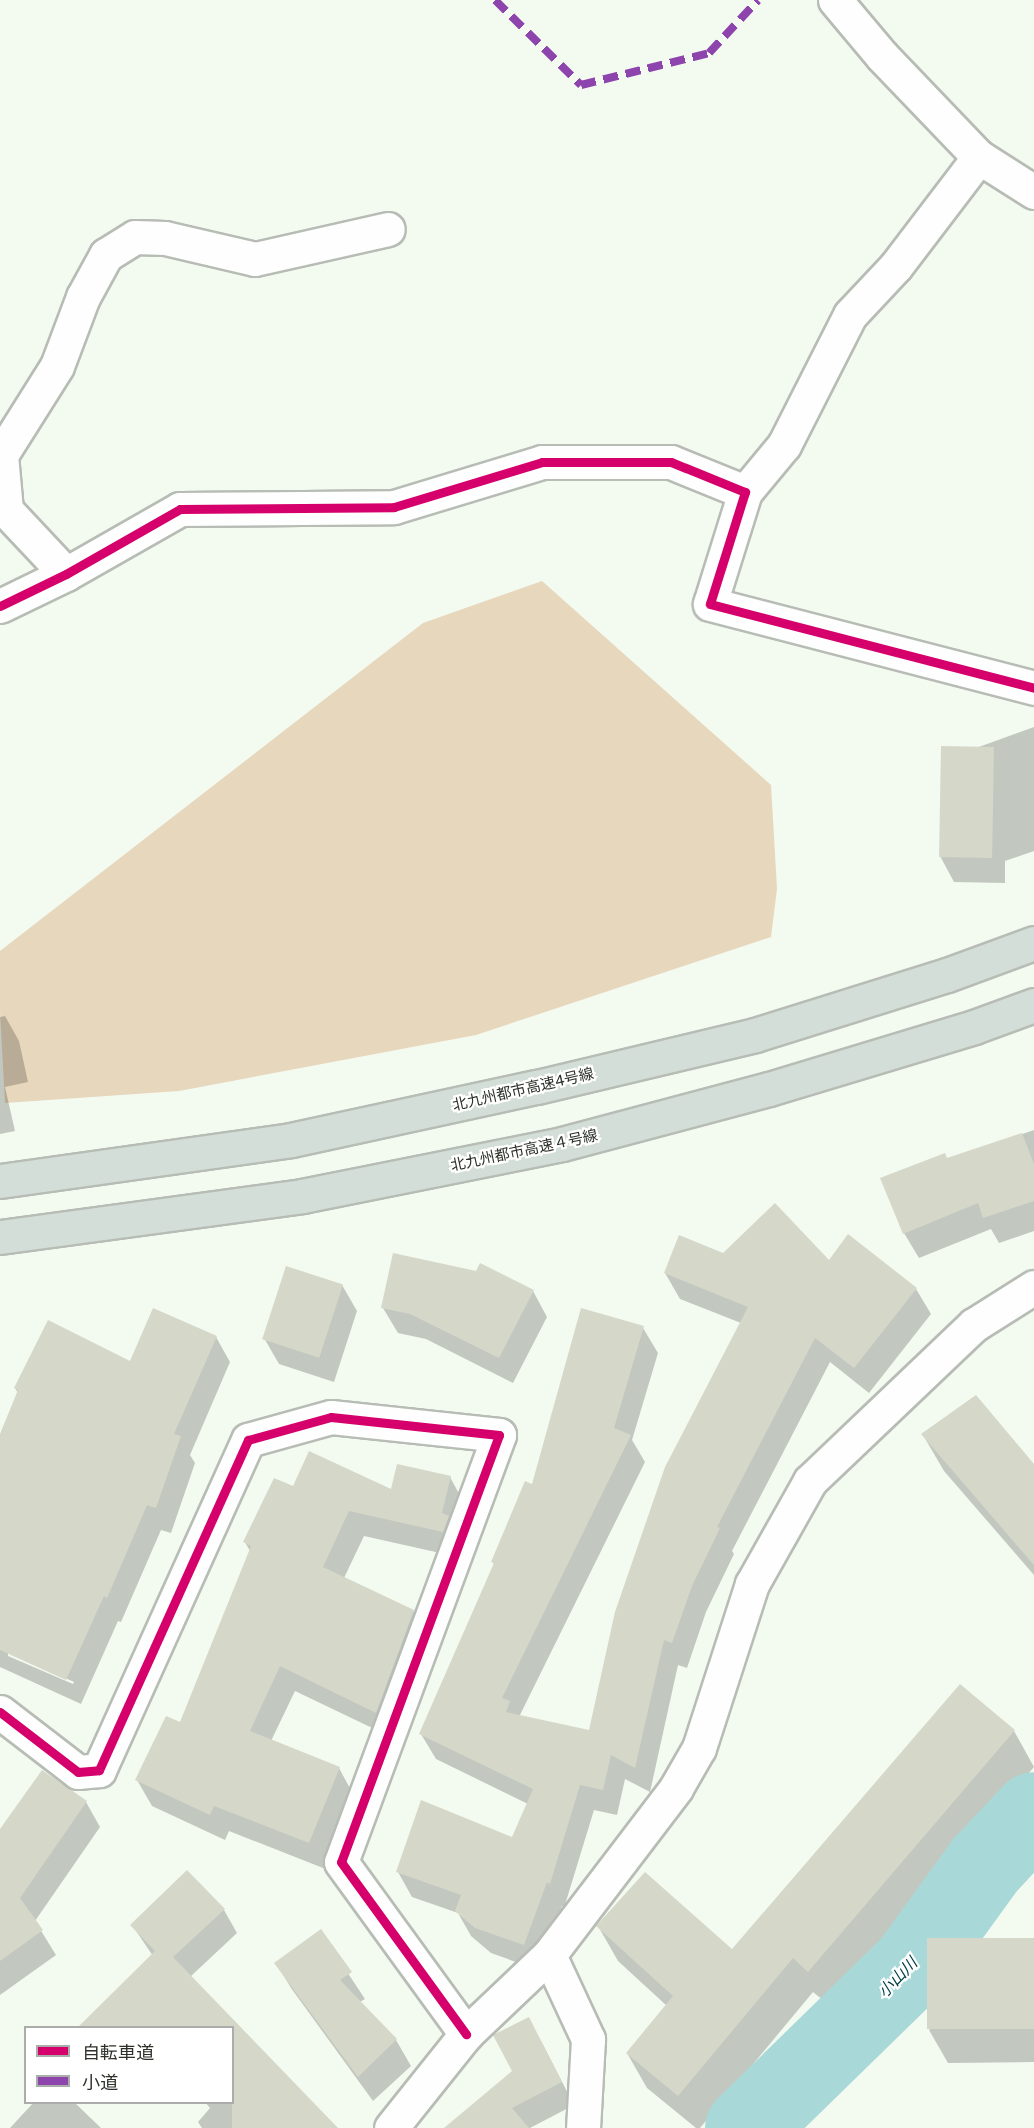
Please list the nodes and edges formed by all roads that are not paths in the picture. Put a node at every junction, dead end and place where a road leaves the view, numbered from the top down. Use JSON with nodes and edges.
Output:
{"nodes":[{"id":1,"x":834,"y":0,"type":"edge"},
{"id":2,"x":979,"y":158,"type":"junction"},
{"id":3,"x":1034,"y":192,"type":"edge"},
{"id":4,"x":388,"y":229,"type":"dead end"},
{"id":5,"x":745,"y":492,"type":"junction"},
{"id":6,"x":66,"y":574,"type":"junction"},
{"id":7,"x":0,"y":606,"type":"edge"},
{"id":8,"x":1034,"y":688,"type":"edge"},
{"id":9,"x":1034,"y":943,"type":"edge"},
{"id":10,"x":1034,"y":1005,"type":"edge"},
{"id":11,"x":0,"y":1181,"type":"edge"},
{"id":12,"x":0,"y":1237,"type":"edge"},
{"id":13,"x":1034,"y":1287,"type":"edge"},
{"id":14,"x":0,"y":1712,"type":"edge"},
{"id":15,"x":549,"y":1955,"type":"junction"},
{"id":16,"x":466,"y":2034,"type":"junction"},
{"id":17,"x":391,"y":2128,"type":"edge"},
{"id":18,"x":583,"y":2128,"type":"edge"}],
"edges":[{"from":1,"to":2,"type":"street"},
{"from":2,"to":3,"type":"street"},
{"from":2,"to":5,"type":"street"},
{"from":4,"to":6,"type":"street"},
{"from":5,"to":6,"type":"street"},
{"from":5,"to":8,"type":"street"},
{"from":6,"to":7,"type":"street"},
{"from":9,"to":11,"type":"highway","name":"北九州都市高速4号線"},
{"from":10,"to":12,"type":"highway","name":"北九州都市高速４号線"},
{"from":13,"to":15,"type":"street"},
{"from":14,"to":16,"type":"street"},
{"from":15,"to":16,"type":"street"},
{"from":15,"to":18,"type":"street"},
{"from":16,"to":17,"type":"street"}]}
